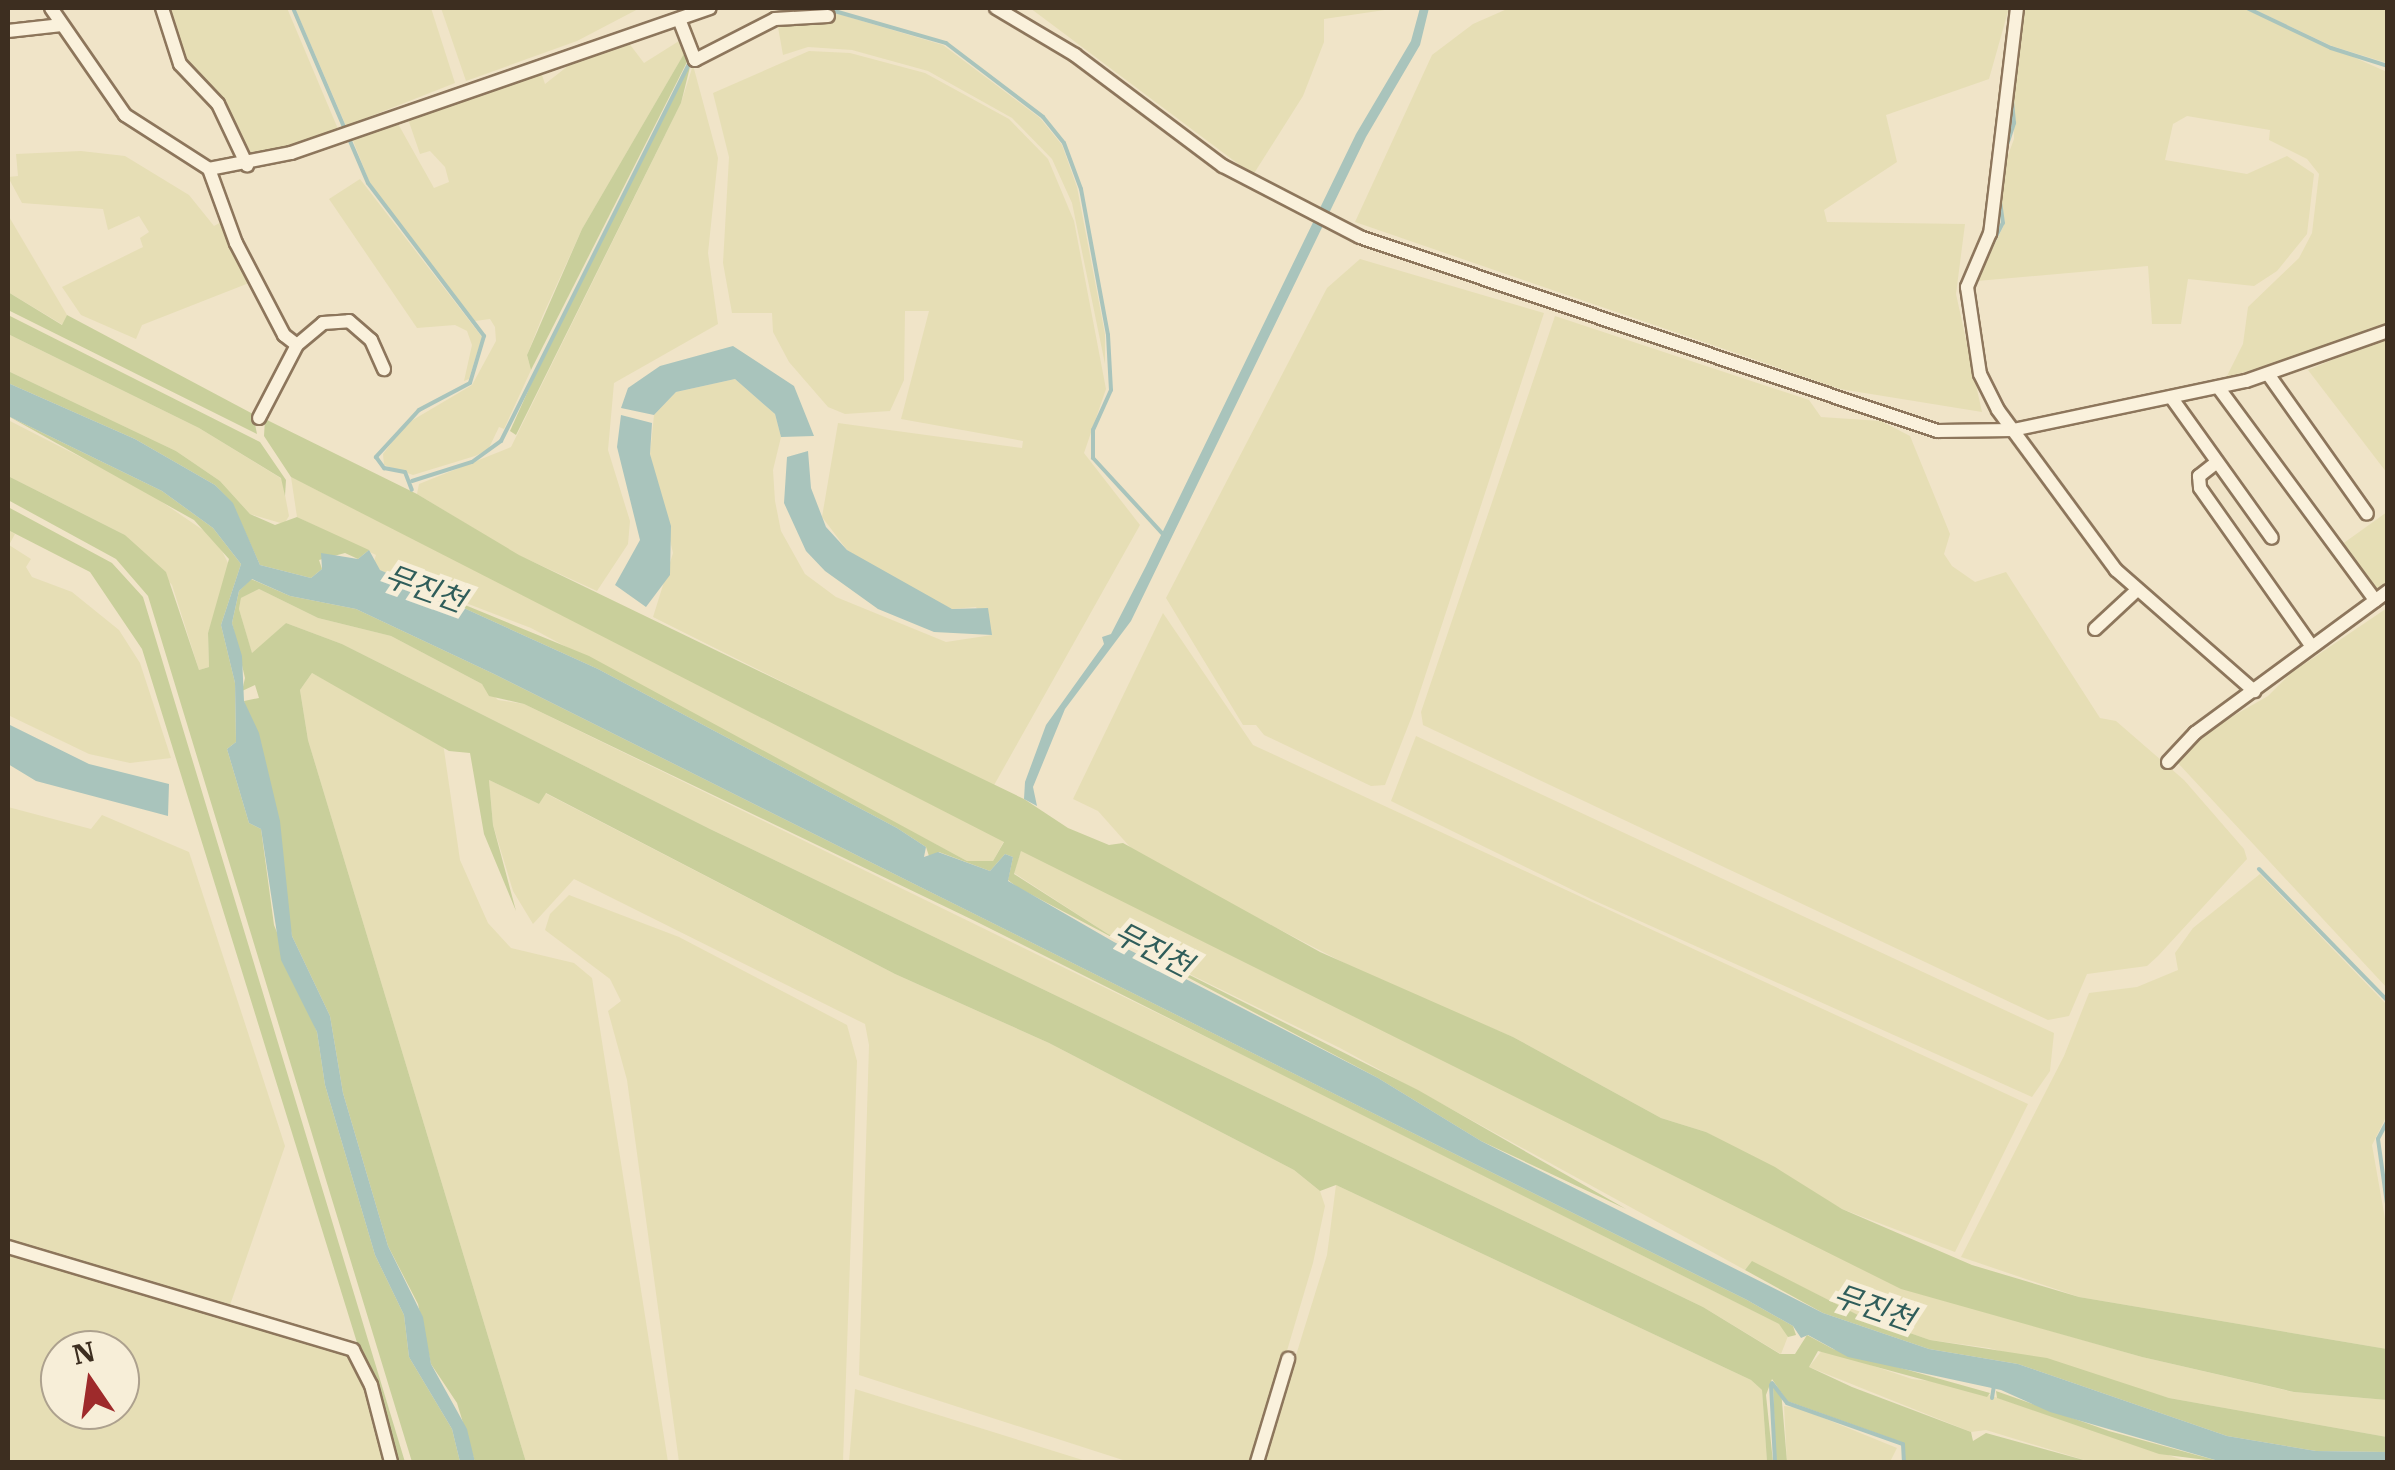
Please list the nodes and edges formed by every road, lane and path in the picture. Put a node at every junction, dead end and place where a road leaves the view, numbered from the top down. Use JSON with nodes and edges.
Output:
{"nodes":[{"id":1,"x":50,"y":8,"type":"edge"},
{"id":2,"x":162,"y":8,"type":"edge"},
{"id":3,"x":710,"y":8,"type":"edge"},
{"id":4,"x":996,"y":8,"type":"edge"},
{"id":5,"x":2017,"y":8,"type":"edge"},
{"id":6,"x":828,"y":16,"type":"dead end"},
{"id":7,"x":679,"y":19,"type":"junction"},
{"id":8,"x":62,"y":25,"type":"junction"},
{"id":9,"x":8,"y":31,"type":"edge"},
{"id":10,"x":247,"y":164,"type":"junction"},
{"id":11,"x":209,"y":168,"type":"junction"},
{"id":12,"x":2388,"y":331,"type":"edge"},
{"id":13,"x":298,"y":345,"type":"junction"},
{"id":14,"x":384,"y":370,"type":"dead end"},
{"id":15,"x":2268,"y":374,"type":"junction"},
{"id":16,"x":2218,"y":387,"type":"junction"},
{"id":17,"x":2172,"y":397,"type":"junction"},
{"id":18,"x":259,"y":418,"type":"dead end"},
{"id":19,"x":2013,"y":430,"type":"junction"},
{"id":20,"x":2217,"y":462,"type":"junction"},
{"id":21,"x":2367,"y":514,"type":"dead end"},
{"id":22,"x":2272,"y":538,"type":"dead end"},
{"id":23,"x":2136,"y":590,"type":"junction"},
{"id":24,"x":2388,"y":592,"type":"edge"},
{"id":25,"x":2375,"y":600,"type":"junction"},
{"id":26,"x":2095,"y":629,"type":"dead end"},
{"id":27,"x":2312,"y":647,"type":"junction"},
{"id":28,"x":2254,"y":691,"type":"junction"},
{"id":29,"x":2168,"y":762,"type":"dead end"},
{"id":30,"x":8,"y":1247,"type":"edge"},
{"id":31,"x":1288,"y":1358,"type":"dead end"},
{"id":32,"x":391,"y":1462,"type":"edge"},
{"id":33,"x":1257,"y":1462,"type":"edge"}],
"edges":[{"from":1,"to":8,"type":"street"},
{"from":2,"to":10,"type":"street"},
{"from":3,"to":7,"type":"street"},
{"from":4,"to":19,"type":"street"},
{"from":5,"to":19,"type":"street"},
{"from":6,"to":7,"type":"street"},
{"from":7,"to":10,"type":"street"},
{"from":8,"to":9,"type":"street"},
{"from":8,"to":11,"type":"street"},
{"from":10,"to":11,"type":"street"},
{"from":11,"to":13,"type":"street"},
{"from":12,"to":15,"type":"street"},
{"from":13,"to":14,"type":"street"},
{"from":13,"to":18,"type":"street"},
{"from":15,"to":16,"type":"street"},
{"from":15,"to":21,"type":"street"},
{"from":16,"to":17,"type":"street"},
{"from":16,"to":25,"type":"street"},
{"from":17,"to":19,"type":"street"},
{"from":17,"to":20,"type":"street"},
{"from":19,"to":23,"type":"street"},
{"from":20,"to":22,"type":"street"},
{"from":20,"to":27,"type":"street"},
{"from":23,"to":26,"type":"street"},
{"from":23,"to":28,"type":"street"},
{"from":24,"to":25,"type":"street"},
{"from":25,"to":27,"type":"street"},
{"from":27,"to":28,"type":"street"},
{"from":28,"to":29,"type":"street"},
{"from":30,"to":32,"type":"street"},
{"from":31,"to":33,"type":"street"}]}
